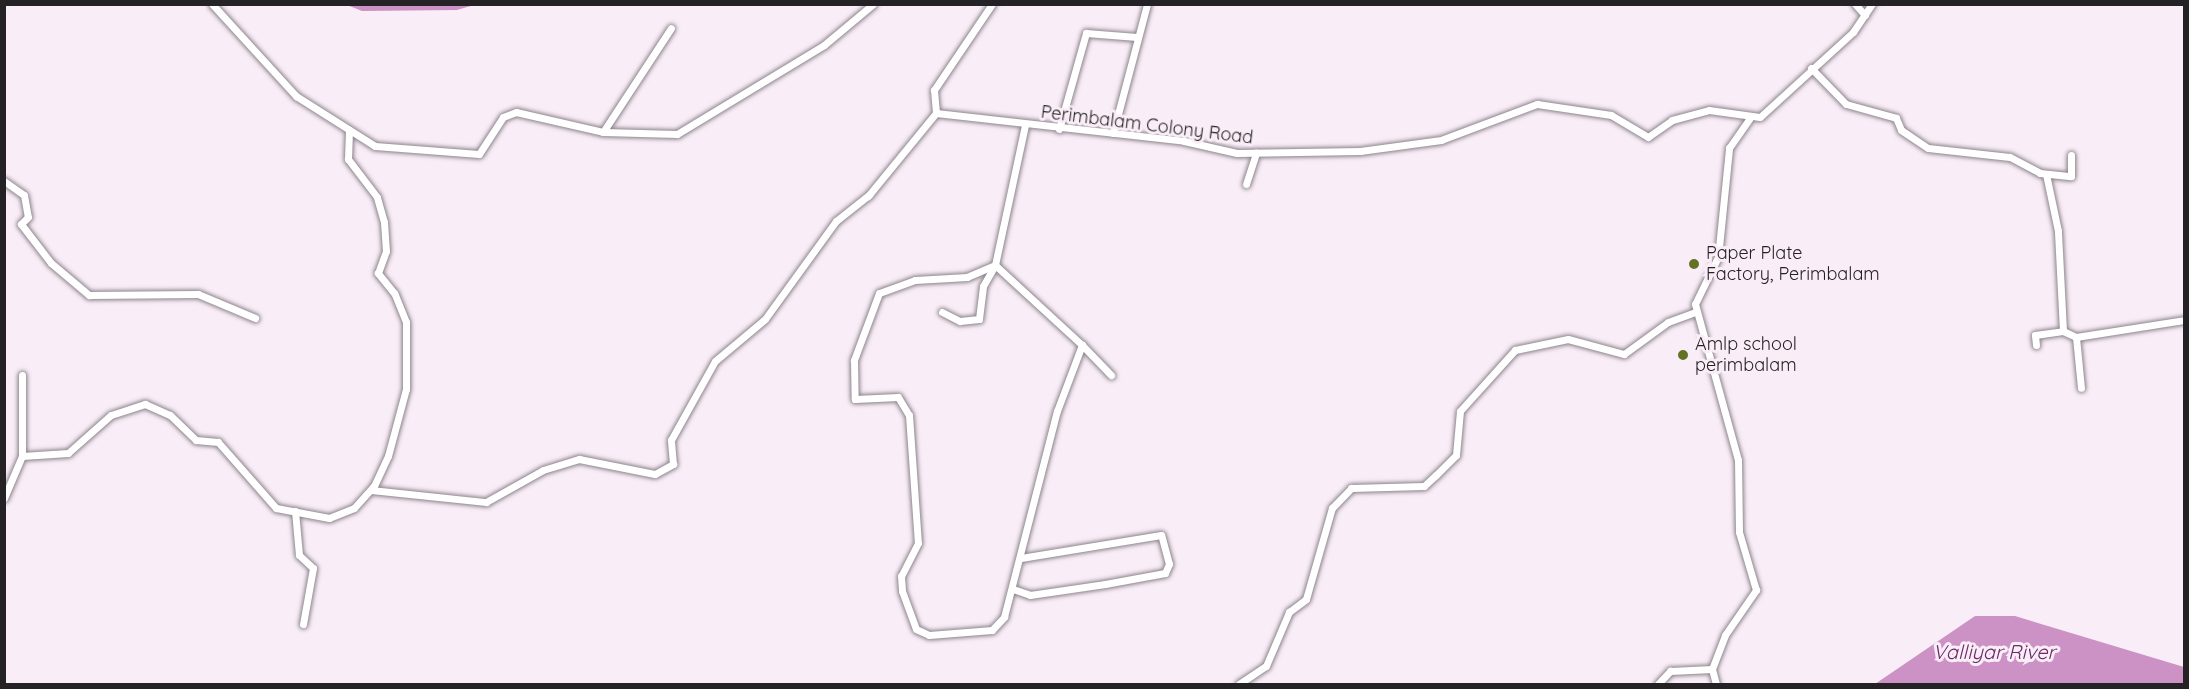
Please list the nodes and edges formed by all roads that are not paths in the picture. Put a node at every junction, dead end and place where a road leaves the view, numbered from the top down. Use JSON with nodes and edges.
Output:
{"nodes":[{"id":1,"x":212,"y":4,"type":"edge"},
{"id":2,"x":873,"y":4,"type":"edge"},
{"id":3,"x":993,"y":4,"type":"edge"},
{"id":4,"x":1147,"y":4,"type":"edge"},
{"id":5,"x":1855,"y":4,"type":"edge"},
{"id":6,"x":1872,"y":4,"type":"edge"},
{"id":7,"x":1865,"y":15,"type":"junction"},
{"id":8,"x":671,"y":28,"type":"dead end"},
{"id":9,"x":1137,"y":37,"type":"junction"},
{"id":10,"x":1811,"y":68,"type":"junction"},
{"id":11,"x":936,"y":113,"type":"junction"},
{"id":12,"x":1749,"y":119,"type":"junction"},
{"id":13,"x":1025,"y":125,"type":"junction"},
{"id":14,"x":1059,"y":129,"type":"junction"},
{"id":15,"x":349,"y":130,"type":"junction"},
{"id":16,"x":603,"y":132,"type":"junction"},
{"id":17,"x":1113,"y":133,"type":"junction"},
{"id":18,"x":1256,"y":153,"type":"junction"},
{"id":19,"x":2071,"y":155,"type":"dead end"},
{"id":20,"x":2046,"y":174,"type":"junction"},
{"id":21,"x":4,"y":181,"type":"edge"},
{"id":22,"x":1246,"y":184,"type":"dead end"},
{"id":23,"x":870,"y":194,"type":"junction"},
{"id":24,"x":861,"y":200,"type":"dead end"},
{"id":25,"x":995,"y":265,"type":"junction"},
{"id":26,"x":942,"y":312,"type":"dead end"},
{"id":27,"x":1695,"y":312,"type":"junction"},
{"id":28,"x":255,"y":318,"type":"dead end"},
{"id":29,"x":2184,"y":320,"type":"edge"},
{"id":30,"x":2063,"y":330,"type":"junction"},
{"id":31,"x":2076,"y":337,"type":"junction"},
{"id":32,"x":1082,"y":345,"type":"junction"},
{"id":33,"x":2036,"y":345,"type":"dead end"},
{"id":34,"x":22,"y":375,"type":"dead end"},
{"id":35,"x":1111,"y":375,"type":"dead end"},
{"id":36,"x":2081,"y":388,"type":"dead end"},
{"id":37,"x":22,"y":456,"type":"junction"},
{"id":38,"x":371,"y":490,"type":"junction"},
{"id":39,"x":4,"y":498,"type":"edge"},
{"id":40,"x":295,"y":511,"type":"junction"},
{"id":41,"x":1020,"y":558,"type":"junction"},
{"id":42,"x":1013,"y":589,"type":"junction"},
{"id":43,"x":303,"y":624,"type":"dead end"},
{"id":44,"x":1712,"y":669,"type":"junction"},
{"id":45,"x":1239,"y":684,"type":"edge"},
{"id":46,"x":1658,"y":684,"type":"edge"},
{"id":47,"x":1716,"y":684,"type":"edge"}],
"edges":[{"from":1,"to":15,"type":"street"},
{"from":2,"to":16,"type":"street"},
{"from":3,"to":11,"type":"street"},
{"from":4,"to":9,"type":"street"},
{"from":5,"to":7,"type":"street"},
{"from":6,"to":7,"type":"street"},
{"from":7,"to":10,"type":"street"},
{"from":8,"to":16,"type":"street"},
{"from":9,"to":14,"type":"street"},
{"from":9,"to":17,"type":"street"},
{"from":10,"to":12,"type":"street"},
{"from":10,"to":20,"type":"street"},
{"from":11,"to":13,"type":"street","name":"Perimbalam Colony Road"},
{"from":11,"to":23,"type":"street"},
{"from":12,"to":18,"type":"street","name":"Perimbalam Colony Road"},
{"from":12,"to":27,"type":"street"},
{"from":13,"to":14,"type":"street","name":"Perimbalam Colony Road"},
{"from":13,"to":25,"type":"street"},
{"from":14,"to":17,"type":"street","name":"Perimbalam Colony Road"},
{"from":15,"to":16,"type":"street"},
{"from":15,"to":38,"type":"street"},
{"from":17,"to":18,"type":"street","name":"Perimbalam Colony Road"},
{"from":18,"to":22,"type":"street"},
{"from":19,"to":20,"type":"street"},
{"from":20,"to":30,"type":"street"},
{"from":21,"to":28,"type":"street"},
{"from":23,"to":24,"type":"street"},
{"from":23,"to":38,"type":"street"},
{"from":25,"to":26,"type":"street"},
{"from":25,"to":32,"type":"street"},
{"from":25,"to":42,"type":"street"},
{"from":27,"to":44,"type":"street"},
{"from":27,"to":45,"type":"street"},
{"from":29,"to":31,"type":"street"},
{"from":30,"to":31,"type":"street"},
{"from":30,"to":33,"type":"street"},
{"from":31,"to":36,"type":"street"},
{"from":32,"to":35,"type":"street"},
{"from":32,"to":41,"type":"street"},
{"from":34,"to":37,"type":"street"},
{"from":37,"to":39,"type":"street"},
{"from":37,"to":40,"type":"street"},
{"from":38,"to":40,"type":"street"},
{"from":40,"to":43,"type":"street"},
{"from":41,"to":42,"type":"street"},
{"from":41,"to":42,"type":"street"},
{"from":44,"to":46,"type":"street"},
{"from":44,"to":47,"type":"street"}]}
